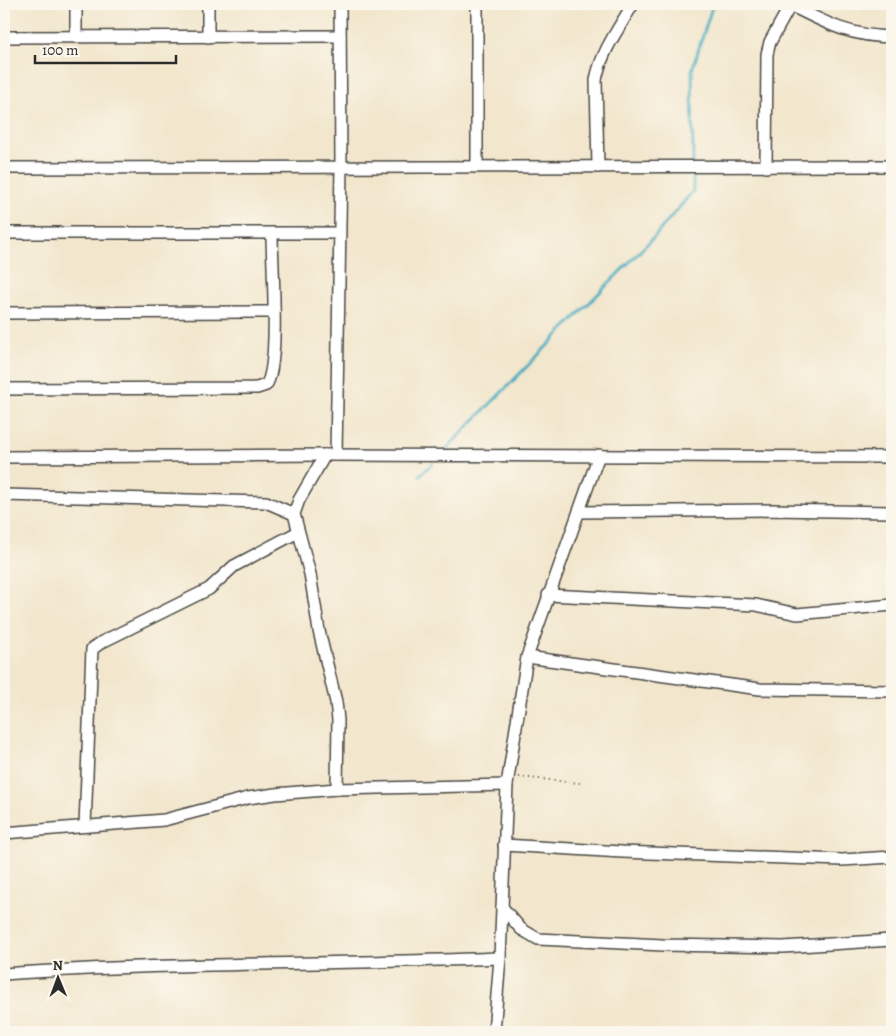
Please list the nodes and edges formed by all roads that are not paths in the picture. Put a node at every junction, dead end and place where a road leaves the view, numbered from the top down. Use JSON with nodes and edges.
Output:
{"nodes":[{"id":1,"x":76,"y":4,"type":"edge"},
{"id":2,"x":208,"y":4,"type":"edge"},
{"id":3,"x":340,"y":4,"type":"edge"},
{"id":4,"x":477,"y":4,"type":"edge"},
{"id":5,"x":633,"y":4,"type":"edge"},
{"id":6,"x":790,"y":4,"type":"edge"},
{"id":7,"x":340,"y":36,"type":"junction"},
{"id":8,"x":4,"y":37,"type":"edge"},
{"id":9,"x":76,"y":37,"type":"junction"},
{"id":10,"x":208,"y":37,"type":"junction"},
{"id":11,"x":892,"y":37,"type":"edge"},
{"id":12,"x":477,"y":166,"type":"junction"},
{"id":13,"x":892,"y":166,"type":"edge"},
{"id":14,"x":598,"y":167,"type":"junction"},
{"id":15,"x":766,"y":167,"type":"junction"},
{"id":16,"x":4,"y":168,"type":"edge"},
{"id":17,"x":341,"y":168,"type":"junction"},
{"id":18,"x":4,"y":233,"type":"edge"},
{"id":19,"x":338,"y":233,"type":"junction"},
{"id":20,"x":272,"y":235,"type":"junction"},
{"id":21,"x":274,"y":312,"type":"junction"},
{"id":22,"x":4,"y":313,"type":"edge"},
{"id":23,"x":4,"y":389,"type":"edge"},
{"id":24,"x":330,"y":455,"type":"junction"},
{"id":25,"x":599,"y":455,"type":"junction"},
{"id":26,"x":4,"y":457,"type":"edge"},
{"id":27,"x":892,"y":457,"type":"edge"},
{"id":28,"x":4,"y":495,"type":"edge"},
{"id":29,"x":579,"y":512,"type":"junction"},
{"id":30,"x":892,"y":512,"type":"edge"},
{"id":31,"x":294,"y":514,"type":"junction"},
{"id":32,"x":298,"y":532,"type":"junction"},
{"id":33,"x":548,"y":595,"type":"junction"},
{"id":34,"x":892,"y":605,"type":"edge"},
{"id":35,"x":527,"y":657,"type":"junction"},
{"id":36,"x":892,"y":691,"type":"edge"},
{"id":37,"x":508,"y":780,"type":"junction"},
{"id":38,"x":337,"y":789,"type":"junction"},
{"id":39,"x":85,"y":826,"type":"junction"},
{"id":40,"x":4,"y":833,"type":"edge"},
{"id":41,"x":504,"y":845,"type":"junction"},
{"id":42,"x":892,"y":857,"type":"edge"},
{"id":43,"x":502,"y":907,"type":"junction"},
{"id":44,"x":892,"y":940,"type":"edge"},
{"id":45,"x":500,"y":958,"type":"junction"},
{"id":46,"x":4,"y":974,"type":"edge"},
{"id":47,"x":494,"y":1032,"type":"edge"}],
"edges":[{"from":1,"to":9,"type":"street"},
{"from":2,"to":10,"type":"street"},
{"from":3,"to":7,"type":"street"},
{"from":4,"to":12,"type":"street"},
{"from":5,"to":14,"type":"street"},
{"from":6,"to":11,"type":"street"},
{"from":6,"to":15,"type":"street"},
{"from":7,"to":10,"type":"street"},
{"from":7,"to":17,"type":"street"},
{"from":8,"to":9,"type":"street"},
{"from":9,"to":10,"type":"street"},
{"from":12,"to":14,"type":"street"},
{"from":12,"to":17,"type":"street"},
{"from":13,"to":15,"type":"street"},
{"from":14,"to":15,"type":"street"},
{"from":16,"to":17,"type":"street"},
{"from":17,"to":19,"type":"street"},
{"from":18,"to":20,"type":"street"},
{"from":19,"to":20,"type":"street"},
{"from":19,"to":24,"type":"street"},
{"from":20,"to":21,"type":"street"},
{"from":21,"to":22,"type":"street"},
{"from":21,"to":23,"type":"street"},
{"from":24,"to":25,"type":"street"},
{"from":24,"to":26,"type":"street"},
{"from":24,"to":31,"type":"street"},
{"from":25,"to":27,"type":"street"},
{"from":25,"to":29,"type":"street"},
{"from":28,"to":31,"type":"street"},
{"from":29,"to":30,"type":"street"},
{"from":29,"to":33,"type":"street"},
{"from":31,"to":32,"type":"street"},
{"from":32,"to":38,"type":"street"},
{"from":32,"to":39,"type":"street"},
{"from":33,"to":34,"type":"street"},
{"from":33,"to":35,"type":"street"},
{"from":35,"to":36,"type":"street"},
{"from":35,"to":37,"type":"street"},
{"from":37,"to":38,"type":"street"},
{"from":37,"to":41,"type":"street"},
{"from":38,"to":39,"type":"street"},
{"from":39,"to":40,"type":"street"},
{"from":41,"to":42,"type":"street"},
{"from":41,"to":43,"type":"street"},
{"from":43,"to":44,"type":"street"},
{"from":43,"to":45,"type":"street"},
{"from":45,"to":46,"type":"street"},
{"from":45,"to":47,"type":"street"}]}
